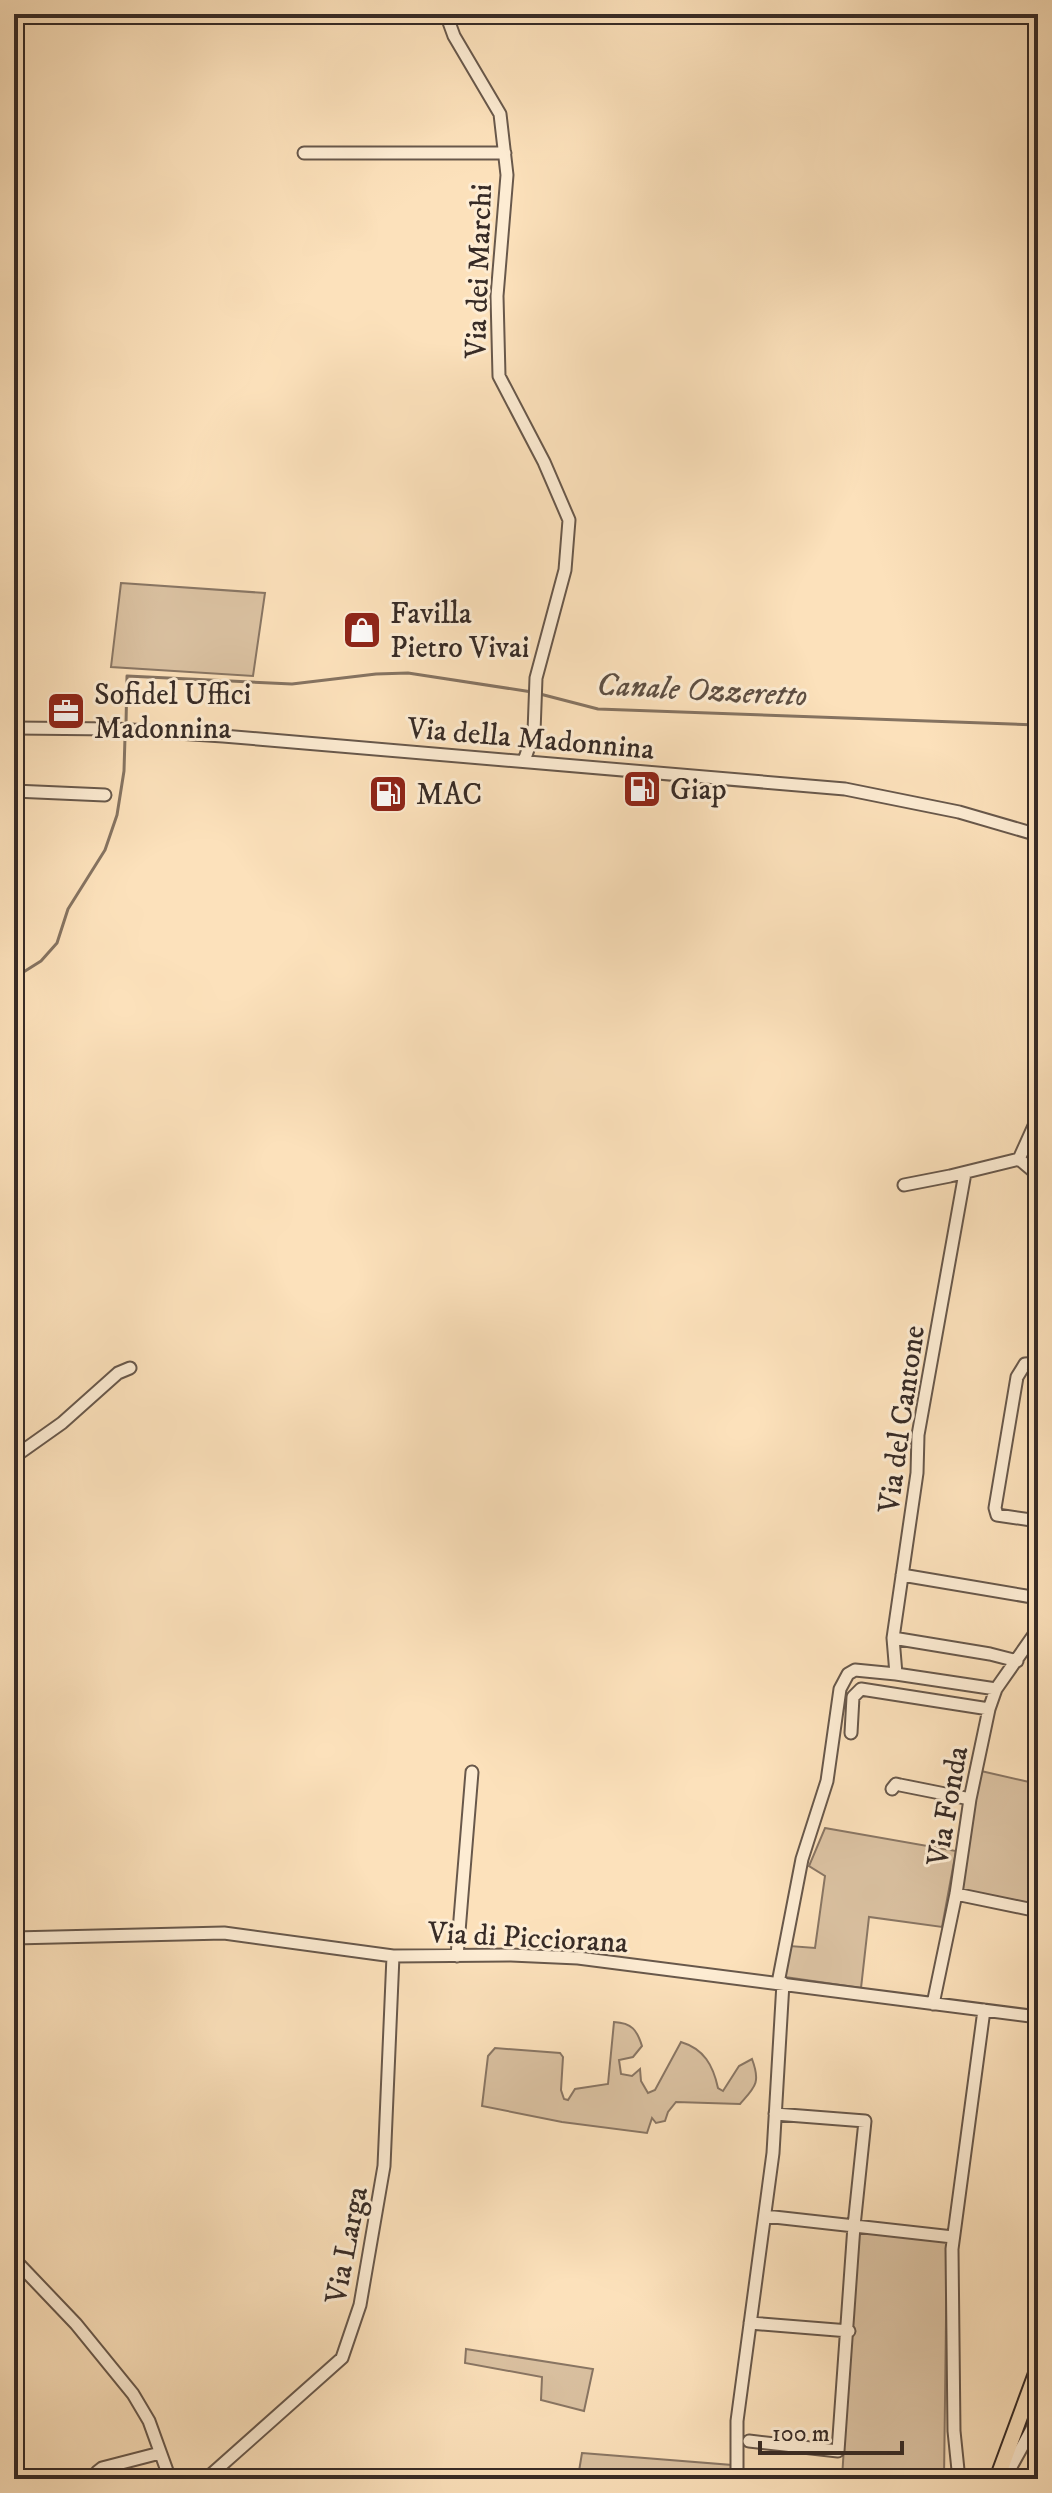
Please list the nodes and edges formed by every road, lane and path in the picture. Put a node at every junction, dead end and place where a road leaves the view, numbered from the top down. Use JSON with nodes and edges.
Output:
{"nodes":[{"id":1,"x":446,"y":14,"type":"edge"},
{"id":2,"x":304,"y":153,"type":"dead end"},
{"id":3,"x":505,"y":153,"type":"junction"},
{"id":4,"x":14,"y":728,"type":"edge"},
{"id":5,"x":524,"y":761,"type":"junction"},
{"id":6,"x":14,"y":791,"type":"edge"},
{"id":7,"x":105,"y":795,"type":"dead end"},
{"id":8,"x":1038,"y":835,"type":"edge"},
{"id":9,"x":1038,"y":1117,"type":"edge"},
{"id":10,"x":1019,"y":1159,"type":"junction"},
{"id":11,"x":965,"y":1173,"type":"junction"},
{"id":12,"x":1038,"y":1175,"type":"edge"},
{"id":13,"x":904,"y":1185,"type":"dead end"},
{"id":14,"x":1038,"y":1363,"type":"edge"},
{"id":15,"x":130,"y":1368,"type":"dead end"},
{"id":16,"x":14,"y":1457,"type":"edge"},
{"id":17,"x":1038,"y":1521,"type":"edge"},
{"id":18,"x":902,"y":1575,"type":"junction"},
{"id":19,"x":1038,"y":1598,"type":"edge"},
{"id":20,"x":1038,"y":1629,"type":"edge"},
{"id":21,"x":893,"y":1638,"type":"junction"},
{"id":22,"x":1017,"y":1661,"type":"junction"},
{"id":23,"x":896,"y":1674,"type":"junction"},
{"id":24,"x":996,"y":1689,"type":"junction"},
{"id":25,"x":989,"y":1709,"type":"junction"},
{"id":26,"x":851,"y":1733,"type":"dead end"},
{"id":27,"x":472,"y":1772,"type":"dead end"},
{"id":28,"x":892,"y":1789,"type":"dead end"},
{"id":29,"x":970,"y":1799,"type":"junction"},
{"id":30,"x":956,"y":1894,"type":"junction"},
{"id":31,"x":1038,"y":1911,"type":"edge"},
{"id":32,"x":14,"y":1938,"type":"edge"},
{"id":33,"x":393,"y":1956,"type":"junction"},
{"id":34,"x":457,"y":1956,"type":"junction"},
{"id":35,"x":780,"y":1983,"type":"junction"},
{"id":36,"x":933,"y":2004,"type":"junction"},
{"id":37,"x":984,"y":2010,"type":"junction"},
{"id":38,"x":1038,"y":2017,"type":"edge"},
{"id":39,"x":775,"y":2114,"type":"junction"},
{"id":40,"x":765,"y":2216,"type":"junction"},
{"id":41,"x":854,"y":2226,"type":"junction"},
{"id":42,"x":953,"y":2237,"type":"junction"},
{"id":43,"x":17,"y":2265,"type":"edge"},
{"id":44,"x":750,"y":2323,"type":"junction"},
{"id":45,"x":849,"y":2331,"type":"junction"},
{"id":46,"x":1038,"y":2368,"type":"edge"},
{"id":47,"x":1033,"y":2409,"type":"edge"},
{"id":48,"x":749,"y":2441,"type":"dead end"},
{"id":49,"x":160,"y":2453,"type":"junction"},
{"id":50,"x":96,"y":2479,"type":"edge"},
{"id":51,"x":170,"y":2479,"type":"edge"},
{"id":52,"x":206,"y":2479,"type":"edge"},
{"id":53,"x":737,"y":2479,"type":"edge"},
{"id":54,"x":963,"y":2479,"type":"edge"},
{"id":55,"x":997,"y":2479,"type":"edge"}],
"edges":[{"from":1,"to":3,"type":"street","name":"Via dei Marchi"},
{"from":2,"to":3,"type":"street"},
{"from":3,"to":5,"type":"street","name":"Via dei Marchi"},
{"from":4,"to":5,"type":"street","name":"Via della Madonnina"},
{"from":5,"to":8,"type":"street","name":"Via della Madonnina"},
{"from":6,"to":7,"type":"street"},
{"from":9,"to":10,"type":"street"},
{"from":10,"to":11,"type":"street"},
{"from":10,"to":12,"type":"street"},
{"from":11,"to":13,"type":"street"},
{"from":11,"to":18,"type":"street","name":"Via del Cantone"},
{"from":14,"to":17,"type":"street"},
{"from":15,"to":16,"type":"street"},
{"from":18,"to":19,"type":"street"},
{"from":18,"to":21,"type":"street","name":"Via del Cantone"},
{"from":20,"to":22,"type":"street","name":"Via Fonda"},
{"from":21,"to":22,"type":"street"},
{"from":21,"to":23,"type":"street","name":"Via del Cantone"},
{"from":22,"to":24,"type":"street","name":"Via Fonda"},
{"from":23,"to":24,"type":"street"},
{"from":23,"to":35,"type":"street"},
{"from":24,"to":25,"type":"street","name":"Via Fonda"},
{"from":25,"to":26,"type":"street"},
{"from":25,"to":29,"type":"street","name":"Via Fonda"},
{"from":27,"to":34,"type":"street"},
{"from":28,"to":29,"type":"street"},
{"from":29,"to":30,"type":"street","name":"Via Fonda"},
{"from":30,"to":31,"type":"street"},
{"from":30,"to":36,"type":"street","name":"Via Fonda"},
{"from":32,"to":33,"type":"street","name":"Via di Picciorana"},
{"from":33,"to":34,"type":"street","name":"Via di Picciorana"},
{"from":33,"to":52,"type":"street","name":"Via Larga"},
{"from":34,"to":35,"type":"street","name":"Via di Picciorana"},
{"from":35,"to":36,"type":"street","name":"Via di Picciorana"},
{"from":35,"to":39,"type":"street"},
{"from":36,"to":37,"type":"street","name":"Via di Picciorana"},
{"from":37,"to":38,"type":"street","name":"Via di Picciorana"},
{"from":37,"to":42,"type":"street"},
{"from":39,"to":40,"type":"street"},
{"from":39,"to":41,"type":"street"},
{"from":40,"to":41,"type":"street"},
{"from":40,"to":44,"type":"street"},
{"from":41,"to":42,"type":"street"},
{"from":41,"to":45,"type":"street"},
{"from":42,"to":54,"type":"street"},
{"from":43,"to":49,"type":"street"},
{"from":44,"to":45,"type":"street"},
{"from":44,"to":53,"type":"street"},
{"from":45,"to":48,"type":"street"},
{"from":46,"to":47,"type":"main road"},
{"from":47,"to":55,"type":"main road"},
{"from":49,"to":50,"type":"street"},
{"from":49,"to":51,"type":"street"}]}
